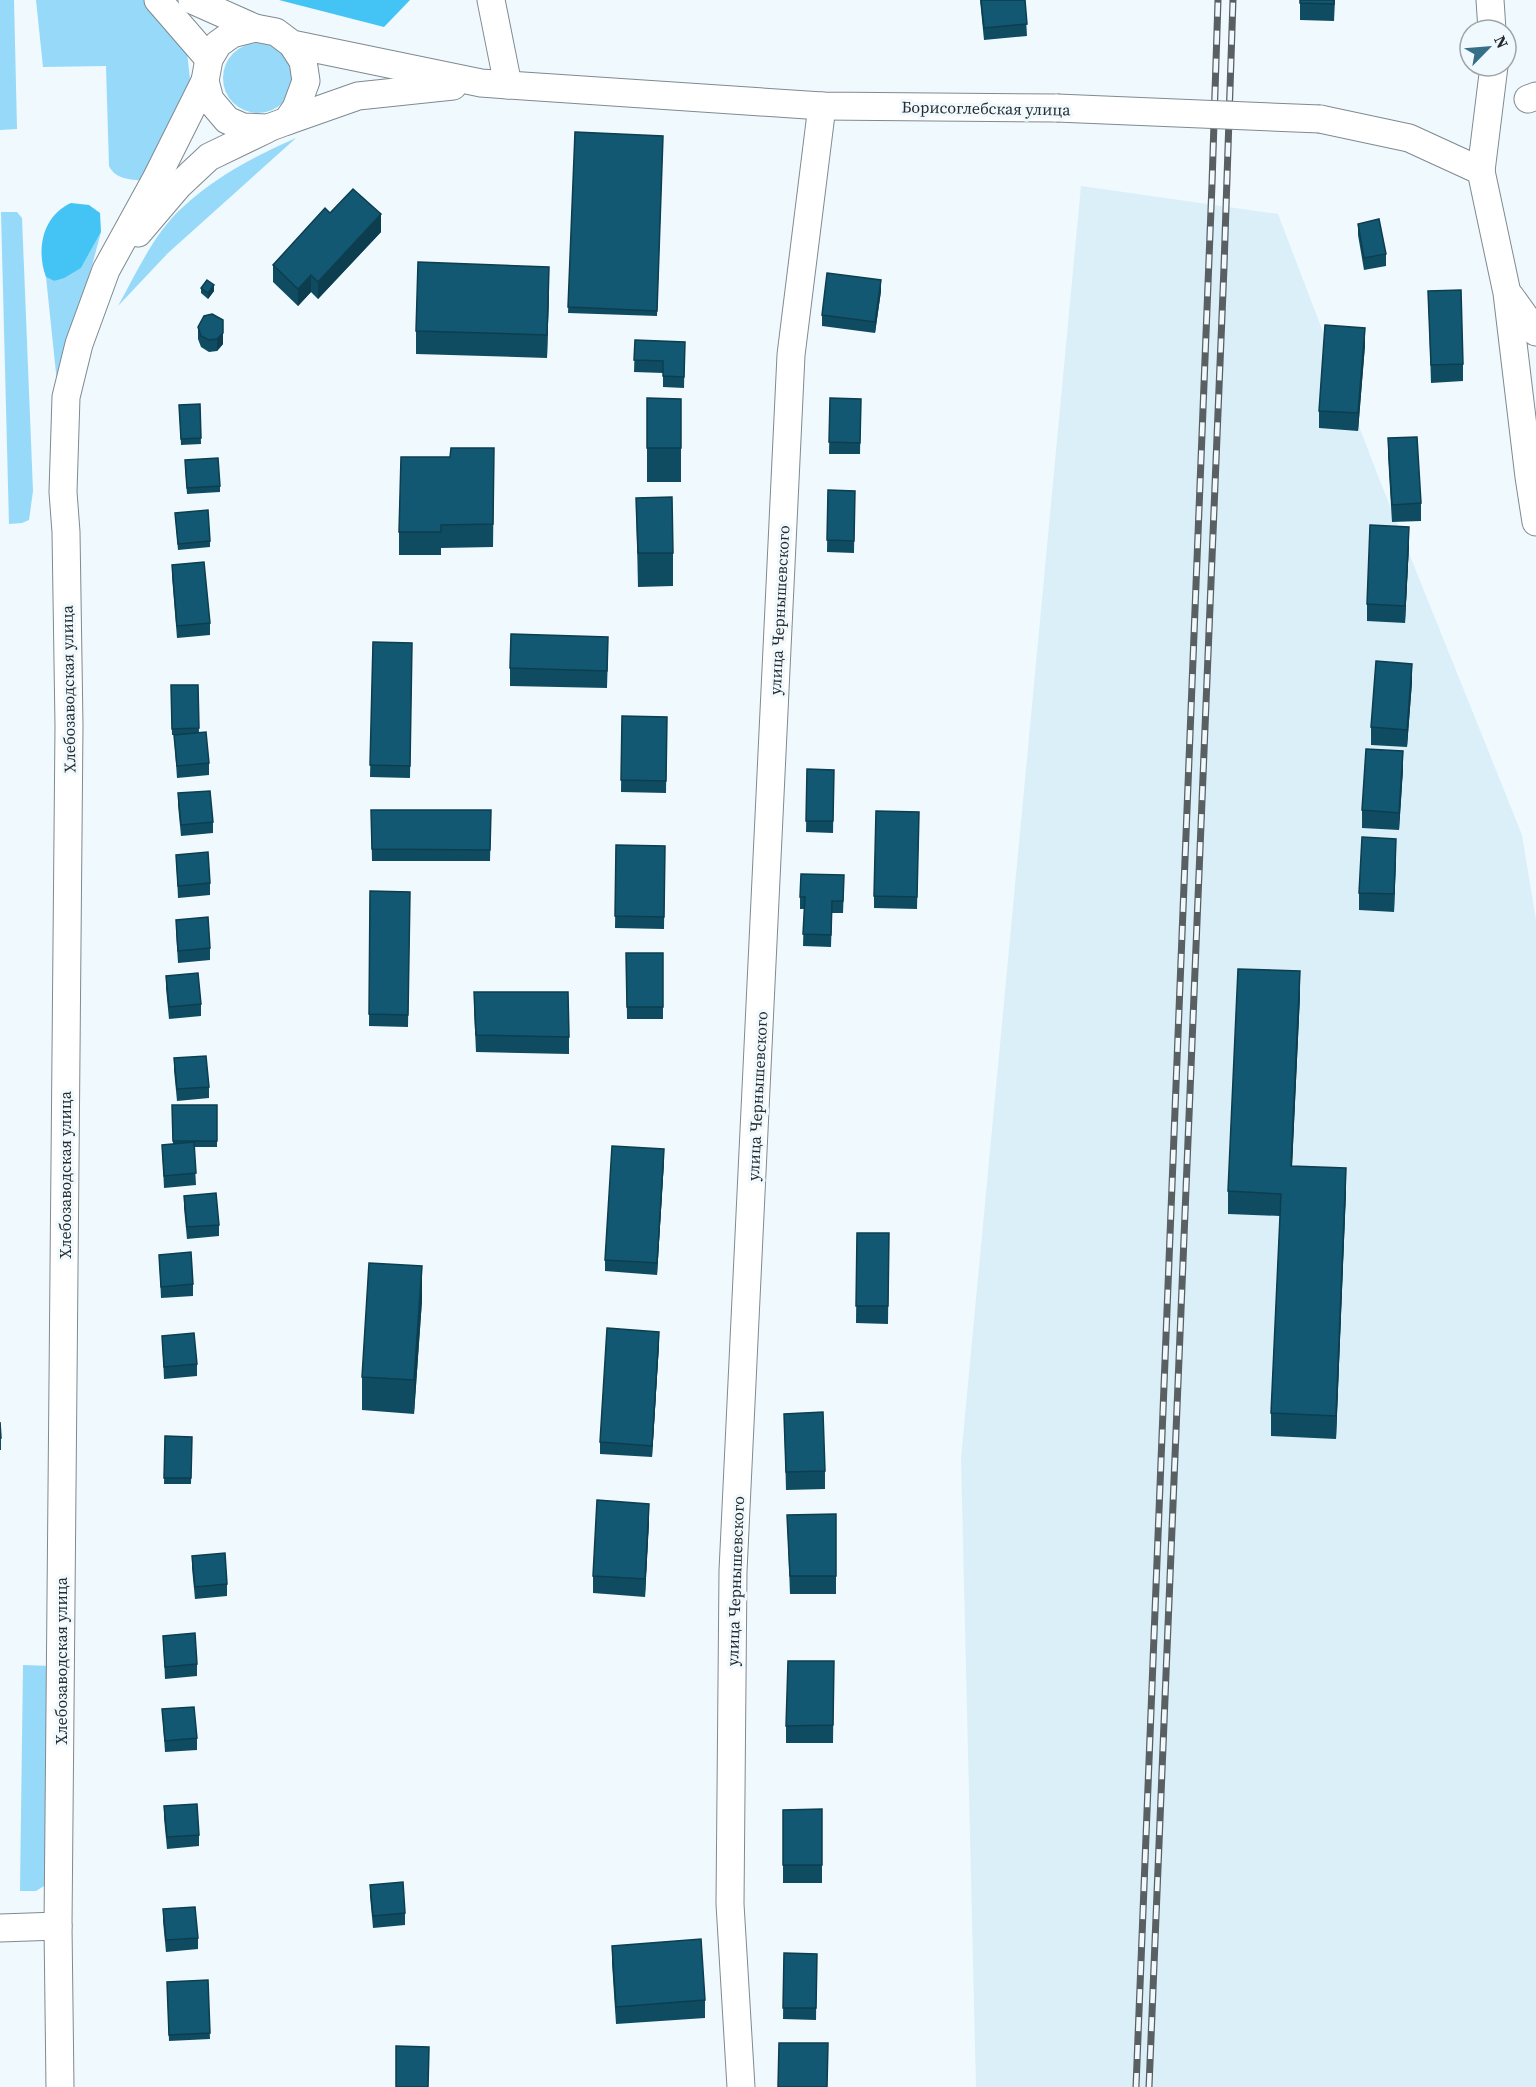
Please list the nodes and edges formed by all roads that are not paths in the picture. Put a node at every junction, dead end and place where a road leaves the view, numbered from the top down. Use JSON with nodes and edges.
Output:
{"nodes":[{"id":1,"x":158,"y":0,"type":"edge"},
{"id":2,"x":192,"y":0,"type":"edge"},
{"id":3,"x":490,"y":0,"type":"edge"},
{"id":4,"x":1490,"y":0,"type":"edge"},
{"id":5,"x":1491,"y":18,"type":"edge"},
{"id":6,"x":255,"y":28,"type":"junction"},
{"id":7,"x":292,"y":44,"type":"junction"},
{"id":8,"x":207,"y":70,"type":"junction"},
{"id":9,"x":1493,"y":78,"type":"edge"},
{"id":10,"x":482,"y":82,"type":"junction"},
{"id":11,"x":508,"y":85,"type":"junction"},
{"id":12,"x":822,"y":106,"type":"junction"},
{"id":13,"x":278,"y":125,"type":"junction"},
{"id":14,"x":1481,"y":171,"type":"junction"},
{"id":15,"x":106,"y":270,"type":"junction"},
{"id":16,"x":1507,"y":292,"type":"junction"},
{"id":17,"x":1536,"y":332,"type":"edge"},
{"id":18,"x":1536,"y":369,"type":"edge"},
{"id":19,"x":1521,"y":400,"type":"junction"},
{"id":20,"x":1536,"y":522,"type":"edge"},
{"id":21,"x":58,"y":1926,"type":"junction"},
{"id":22,"x":0,"y":1928,"type":"edge"},
{"id":23,"x":60,"y":2087,"type":"edge"},
{"id":24,"x":741,"y":2087,"type":"edge"}],
"edges":[{"from":1,"to":8,"type":"street"},
{"from":2,"to":6,"type":"street"},
{"from":3,"to":11,"type":"street"},
{"from":4,"to":5,"type":"street"},
{"from":6,"to":7,"type":"street"},
{"from":6,"to":8,"type":"street"},
{"from":7,"to":10,"type":"street"},
{"from":7,"to":13,"type":"street"},
{"from":8,"to":13,"type":"street"},
{"from":8,"to":15,"type":"street"},
{"from":9,"to":14,"type":"street"},
{"from":10,"to":11,"type":"street","name":"Борисоглебская улица"},
{"from":10,"to":13,"type":"street"},
{"from":11,"to":12,"type":"street","name":"Борисоглебская улица"},
{"from":12,"to":14,"type":"street","name":"Борисоглебская улица","bridge":true},
{"from":12,"to":24,"type":"street","name":"улица Чернышевского"},
{"from":13,"to":15,"type":"street"},
{"from":14,"to":16,"type":"street"},
{"from":15,"to":21,"type":"street","name":"Хлебозаводская улица"},
{"from":16,"to":17,"type":"street"},
{"from":16,"to":19,"type":"street"},
{"from":18,"to":19,"type":"street"},
{"from":19,"to":20,"type":"street"},
{"from":21,"to":22,"type":"street"},
{"from":21,"to":23,"type":"street","name":"Хлебозаводская улица"}]}
